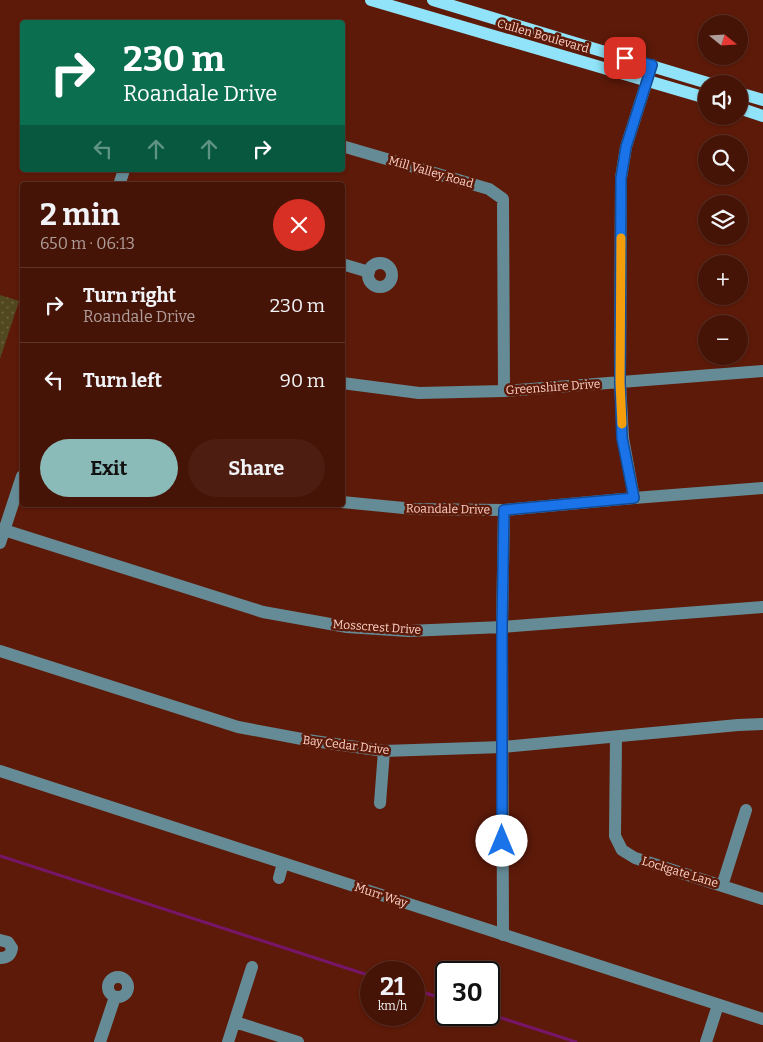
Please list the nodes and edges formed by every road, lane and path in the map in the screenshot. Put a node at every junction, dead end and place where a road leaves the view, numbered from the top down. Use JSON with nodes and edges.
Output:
{"nodes":[{"id":1,"x":372,"y":0,"type":"edge"},
{"id":2,"x":433,"y":0,"type":"edge"},
{"id":3,"x":521,"y":28,"type":"junction"},
{"id":4,"x":516,"y":43,"type":"junction"},
{"id":5,"x":652,"y":65,"type":"junction"},
{"id":6,"x":698,"y":80,"type":"edge"},
{"id":7,"x":647,"y":81,"type":"junction"},
{"id":8,"x":698,"y":96,"type":"edge"},
{"id":9,"x":748,"y":96,"type":"edge"},
{"id":10,"x":763,"y":100,"type":"edge"},
{"id":11,"x":748,"y":111,"type":"edge"},
{"id":12,"x":763,"y":116,"type":"edge"},
{"id":13,"x":345,"y":147,"type":"edge"},
{"id":14,"x":345,"y":265,"type":"edge"},
{"id":15,"x":369,"y":272,"type":"dead end"},
{"id":16,"x":763,"y":371,"type":"edge"},
{"id":17,"x":620,"y":382,"type":"junction"},
{"id":18,"x":345,"y":384,"type":"edge"},
{"id":19,"x":504,"y":391,"type":"junction"},
{"id":20,"x":20,"y":482,"type":"edge"},
{"id":21,"x":763,"y":488,"type":"edge"},
{"id":22,"x":634,"y":498,"type":"junction"},
{"id":23,"x":345,"y":502,"type":"edge"},
{"id":24,"x":504,"y":510,"type":"junction"},
{"id":25,"x":4,"y":530,"type":"junction"},
{"id":26,"x":0,"y":543,"type":"edge"},
{"id":27,"x":763,"y":607,"type":"edge"},
{"id":28,"x":502,"y":627,"type":"junction"},
{"id":29,"x":0,"y":651,"type":"edge"},
{"id":30,"x":763,"y":724,"type":"edge"},
{"id":31,"x":616,"y":738,"type":"junction"},
{"id":32,"x":502,"y":747,"type":"junction"},
{"id":33,"x":384,"y":751,"type":"junction"},
{"id":34,"x":0,"y":771,"type":"edge"},
{"id":35,"x":380,"y":804,"type":"dead end"},
{"id":36,"x":746,"y":810,"type":"dead end"},
{"id":37,"x":283,"y":863,"type":"junction"},
{"id":38,"x":278,"y":878,"type":"dead end"},
{"id":39,"x":722,"y":886,"type":"junction"},
{"id":40,"x":763,"y":899,"type":"edge"},
{"id":41,"x":503,"y":935,"type":"junction"},
{"id":42,"x":0,"y":940,"type":"edge"},
{"id":43,"x":0,"y":958,"type":"edge"},
{"id":44,"x":252,"y":967,"type":"dead end"},
{"id":45,"x":115,"y":997,"type":"dead end"},
{"id":46,"x":718,"y":1005,"type":"junction"},
{"id":47,"x":763,"y":1019,"type":"edge"},
{"id":48,"x":235,"y":1022,"type":"junction"},
{"id":49,"x":100,"y":1042,"type":"edge"},
{"id":50,"x":228,"y":1042,"type":"edge"},
{"id":51,"x":298,"y":1042,"type":"edge"},
{"id":52,"x":706,"y":1042,"type":"edge"}],
"edges":[{"from":1,"to":4,"type":"main road","name":"Cullen Boulevard"},
{"from":2,"to":3,"type":"main road","name":"Cullen Boulevard"},
{"from":3,"to":4,"type":"main road"},
{"from":3,"to":5,"type":"main road","name":"Cullen Boulevard"},
{"from":4,"to":7,"type":"main road","name":"Cullen Boulevard"},
{"from":5,"to":6,"type":"main road","name":"Cullen Boulevard"},
{"from":5,"to":7,"type":"street"},
{"from":7,"to":8,"type":"main road","name":"Cullen Boulevard"},
{"from":7,"to":17,"type":"street"},
{"from":9,"to":10,"type":"main road"},
{"from":11,"to":12,"type":"main road"},
{"from":13,"to":19,"type":"street","name":"Mill Valley Road"},
{"from":14,"to":15,"type":"street"},
{"from":16,"to":17,"type":"street","name":"Greenshire Drive"},
{"from":17,"to":19,"type":"street","name":"Greenshire Drive"},
{"from":17,"to":22,"type":"street"},
{"from":18,"to":19,"type":"street","name":"Greenshire Drive"},
{"from":20,"to":25,"type":"street"},
{"from":21,"to":22,"type":"street","name":"Roandale Drive"},
{"from":22,"to":24,"type":"street","name":"Roandale Drive"},
{"from":23,"to":24,"type":"street","name":"Roandale Drive"},
{"from":24,"to":28,"type":"street"},
{"from":25,"to":26,"type":"street"},
{"from":25,"to":28,"type":"street","name":"Mosscrest Drive"},
{"from":27,"to":28,"type":"street","name":"Mosscrest Drive"},
{"from":28,"to":32,"type":"street"},
{"from":29,"to":33,"type":"street","name":"Bay Cedar Drive"},
{"from":30,"to":31,"type":"street","name":"Bay Cedar Drive"},
{"from":31,"to":32,"type":"street","name":"Bay Cedar Drive"},
{"from":31,"to":39,"type":"street","name":"Lockgate Lane"},
{"from":32,"to":33,"type":"street","name":"Bay Cedar Drive"},
{"from":32,"to":41,"type":"street"},
{"from":33,"to":35,"type":"street"},
{"from":34,"to":37,"type":"street","name":"Murr Way"},
{"from":36,"to":39,"type":"street"},
{"from":37,"to":38,"type":"street"},
{"from":37,"to":41,"type":"street","name":"Murr Way"},
{"from":39,"to":40,"type":"street","name":"Lockgate Lane"},
{"from":41,"to":46,"type":"street","name":"Murr Way"},
{"from":42,"to":43,"type":"street"},
{"from":44,"to":48,"type":"street"},
{"from":45,"to":49,"type":"street"},
{"from":46,"to":47,"type":"street","name":"Murr Way"},
{"from":46,"to":52,"type":"street"},
{"from":48,"to":50,"type":"street"},
{"from":48,"to":51,"type":"street"}]}
